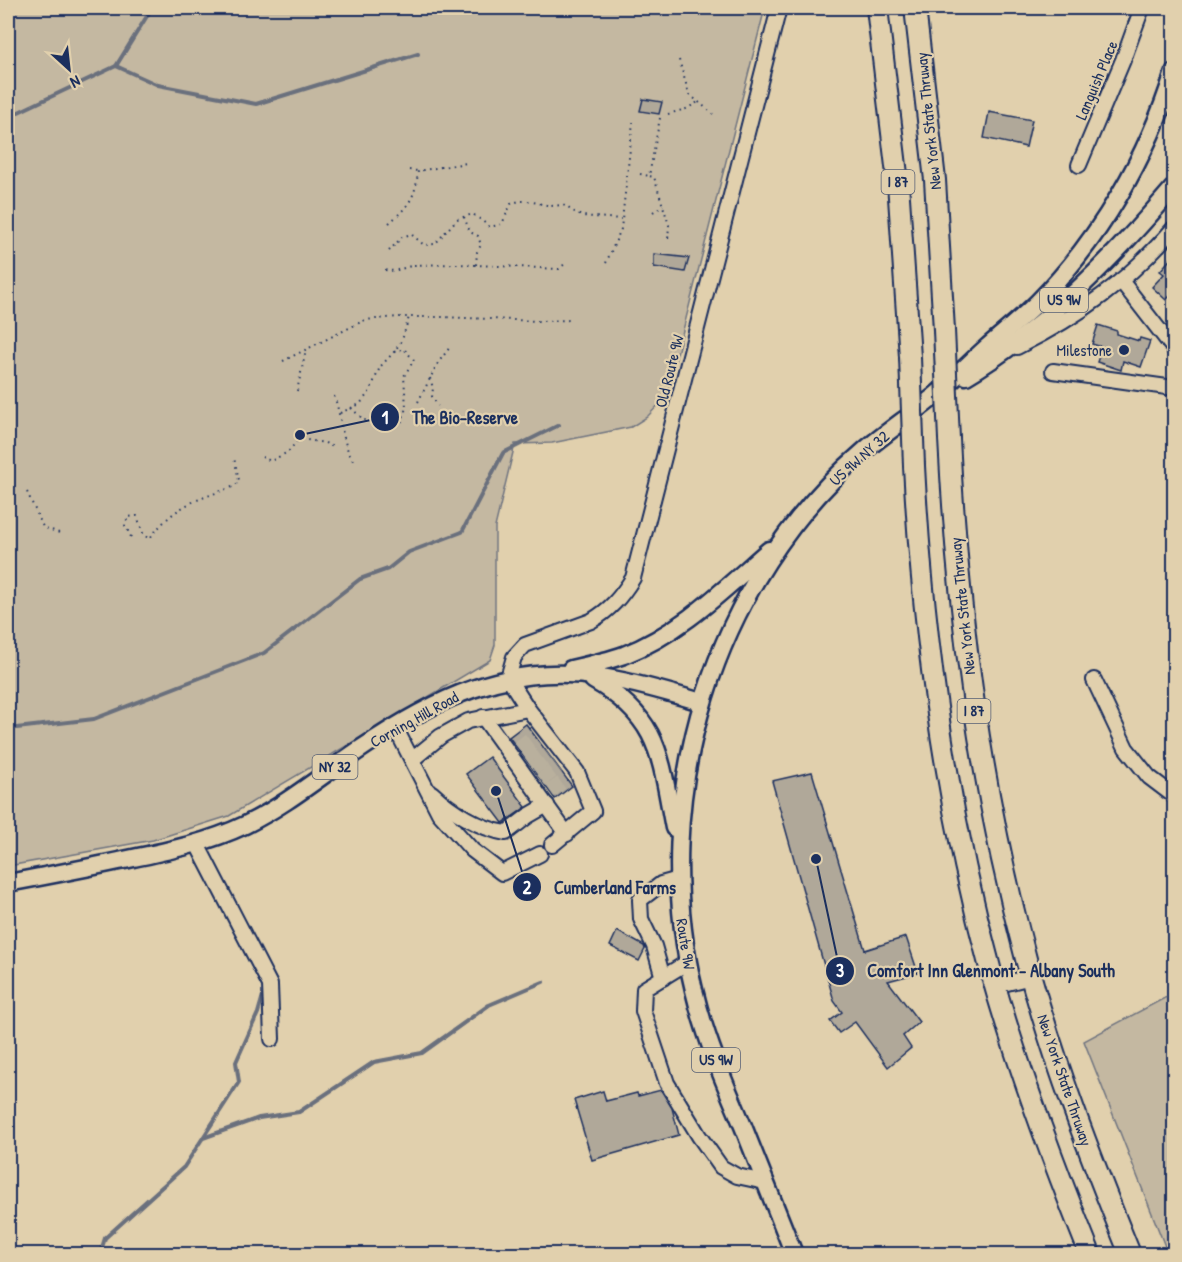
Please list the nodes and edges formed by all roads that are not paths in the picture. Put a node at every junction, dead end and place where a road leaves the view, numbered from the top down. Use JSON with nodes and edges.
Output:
{"nodes":[{"id":1,"x":779,"y":8,"type":"edge"},
{"id":2,"x":877,"y":8,"type":"edge"},
{"id":3,"x":915,"y":8,"type":"edge"},
{"id":4,"x":1142,"y":8,"type":"edge"},
{"id":5,"x":1174,"y":72,"type":"edge"},
{"id":6,"x":1174,"y":106,"type":"edge"},
{"id":7,"x":1079,"y":165,"type":"dead end"},
{"id":8,"x":1174,"y":187,"type":"edge"},
{"id":9,"x":1174,"y":228,"type":"edge"},
{"id":10,"x":1092,"y":238,"type":"junction"},
{"id":11,"x":1122,"y":282,"type":"junction"},
{"id":12,"x":1174,"y":349,"type":"edge"},
{"id":13,"x":999,"y":357,"type":"junction"},
{"id":14,"x":1053,"y":371,"type":"dead end"},
{"id":15,"x":1174,"y":388,"type":"edge"},
{"id":16,"x":937,"y":394,"type":"junction"},
{"id":17,"x":790,"y":531,"type":"junction"},
{"id":18,"x":555,"y":673,"type":"junction"},
{"id":19,"x":584,"y":675,"type":"junction"},
{"id":20,"x":508,"y":678,"type":"junction"},
{"id":21,"x":1094,"y":680,"type":"dead end"},
{"id":22,"x":702,"y":702,"type":"junction"},
{"id":23,"x":528,"y":710,"type":"junction"},
{"id":24,"x":483,"y":717,"type":"junction"},
{"id":25,"x":395,"y":727,"type":"junction"},
{"id":26,"x":413,"y":759,"type":"junction"},
{"id":27,"x":427,"y":788,"type":"junction"},
{"id":28,"x":1174,"y":796,"type":"edge"},
{"id":29,"x":546,"y":798,"type":"junction"},
{"id":30,"x":567,"y":834,"type":"junction"},
{"id":31,"x":196,"y":843,"type":"junction"},
{"id":32,"x":552,"y":845,"type":"dead end"},
{"id":33,"x":540,"y":854,"type":"dead end"},
{"id":34,"x":679,"y":855,"type":"junction"},
{"id":35,"x":679,"y":879,"type":"junction"},
{"id":36,"x":8,"y":884,"type":"edge"},
{"id":37,"x":688,"y":962,"type":"junction"},
{"id":38,"x":1031,"y":977,"type":"junction"},
{"id":39,"x":663,"y":978,"type":"junction"},
{"id":40,"x":995,"y":986,"type":"junction"},
{"id":41,"x":272,"y":1039,"type":"dead end"},
{"id":42,"x":765,"y":1182,"type":"junction"},
{"id":43,"x":794,"y":1254,"type":"edge"},
{"id":44,"x":1090,"y":1254,"type":"edge"},
{"id":45,"x":1130,"y":1254,"type":"edge"}],
"edges":[{"from":1,"to":20,"type":"street","name":"Old Route 9W"},
{"from":2,"to":40,"type":"highway","number":"I 87","bridge":true},
{"from":3,"to":38,"type":"highway","name":"New York State Thruway","number":"I 87","bridge":true},
{"from":4,"to":7,"type":"street","name":"Languish Place"},
{"from":5,"to":10,"type":"main road","number":"US 9W"},
{"from":6,"to":10,"type":"main road","number":"US 9W"},
{"from":8,"to":13,"type":"main road","number":"US 9W"},
{"from":9,"to":11,"type":"street"},
{"from":10,"to":16,"type":"main road","number":"US 9W"},
{"from":11,"to":12,"type":"street"},
{"from":11,"to":13,"type":"street"},
{"from":13,"to":16,"type":"main road","number":"US 9W"},
{"from":14,"to":15,"type":"street"},
{"from":16,"to":17,"type":"main road","name":"US 9W NY 32","number":"US 9W"},
{"from":17,"to":18,"type":"main road","number":"NY 32"},
{"from":17,"to":22,"type":"main road","name":"Route 9W","number":"US 9W"},
{"from":18,"to":19,"type":"main road","name":"Corning Hill Road","number":"NY 32"},
{"from":18,"to":20,"type":"main road","name":"Corning Hill Road","number":"NY 32"},
{"from":19,"to":22,"type":"main road","name":"Corning Hill Road","number":"NY 32"},
{"from":19,"to":34,"type":"main road"},
{"from":20,"to":23,"type":"street"},
{"from":20,"to":25,"type":"main road","name":"Corning Hill Road","number":"NY 32"},
{"from":21,"to":28,"type":"street"},
{"from":22,"to":34,"type":"main road","name":"Route 9W","number":"US 9W"},
{"from":23,"to":24,"type":"street"},
{"from":23,"to":30,"type":"street"},
{"from":24,"to":26,"type":"street"},
{"from":24,"to":29,"type":"street"},
{"from":25,"to":26,"type":"street"},
{"from":25,"to":31,"type":"main road","name":"Corning Hill Road","number":"NY 32"},
{"from":26,"to":27,"type":"street"},
{"from":27,"to":29,"type":"street"},
{"from":27,"to":33,"type":"street"},
{"from":29,"to":30,"type":"street"},
{"from":30,"to":32,"type":"street"},
{"from":31,"to":36,"type":"main road","name":"Corning Hill Road","number":"NY 32"},
{"from":31,"to":41,"type":"street"},
{"from":34,"to":35,"type":"main road","name":"Route 9W","number":"US 9W"},
{"from":35,"to":37,"type":"main road","name":"Route 9W","number":"US 9W"},
{"from":35,"to":39,"type":"street"},
{"from":37,"to":39,"type":"street"},
{"from":37,"to":42,"type":"main road","name":"Route 9W","number":"US 9W"},
{"from":38,"to":40,"type":"street"},
{"from":38,"to":45,"type":"highway","name":"New York State Thruway","number":"I 87"},
{"from":39,"to":42,"type":"street"},
{"from":40,"to":44,"type":"highway","number":"I 87"},
{"from":42,"to":43,"type":"main road","name":"Route 9W","number":"US 9W"}]}
